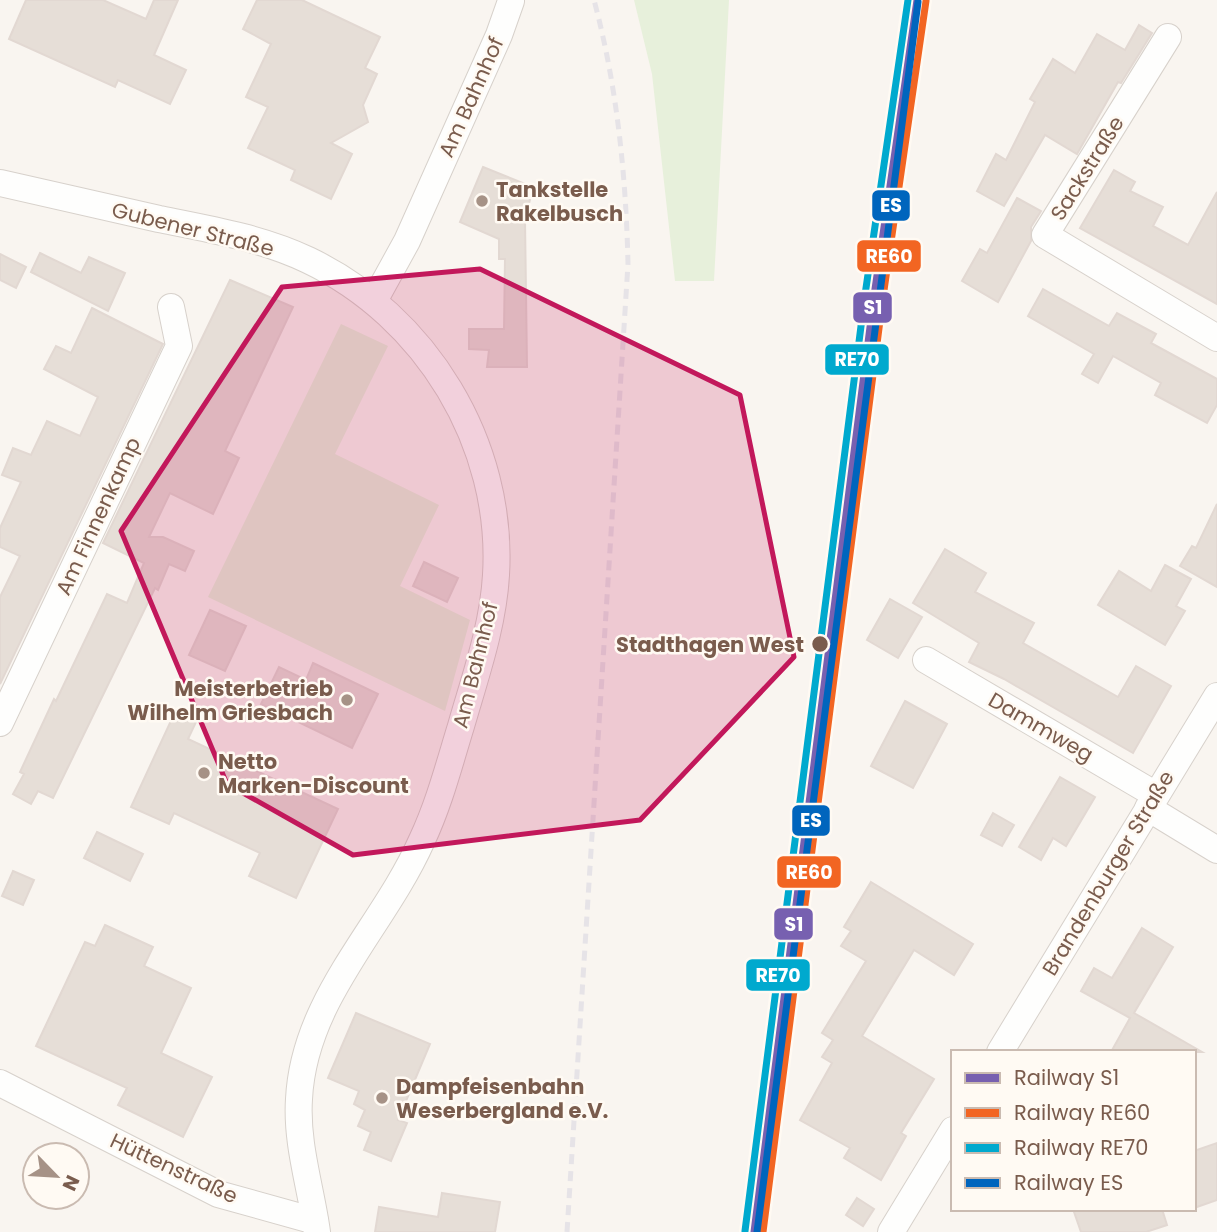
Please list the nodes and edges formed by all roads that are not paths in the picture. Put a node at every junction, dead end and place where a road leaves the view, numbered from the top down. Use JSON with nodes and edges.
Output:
{"nodes":[{"id":1,"x":511,"y":1,"type":"edge"},
{"id":2,"x":1168,"y":37,"type":"dead end"},
{"id":3,"x":0,"y":183,"type":"edge"},
{"id":4,"x":374,"y":301,"type":"junction"},
{"id":5,"x":171,"y":307,"type":"dead end"},
{"id":6,"x":1217,"y":338,"type":"edge"},
{"id":7,"x":926,"y":660,"type":"dead end"},
{"id":8,"x":1217,"y":696,"type":"edge"},
{"id":9,"x":0,"y":723,"type":"edge"},
{"id":10,"x":1152,"y":801,"type":"junction"},
{"id":11,"x":1217,"y":850,"type":"edge"},
{"id":12,"x":1001,"y":1050,"type":"edge"},
{"id":13,"x":0,"y":1083,"type":"edge"},
{"id":14,"x":951,"y":1133,"type":"edge"},
{"id":15,"x":316,"y":1227,"type":"edge"},
{"id":16,"x":891,"y":1232,"type":"edge"}],
"edges":[{"from":1,"to":4,"type":"street","name":"Am Bahnhof"},
{"from":2,"to":6,"type":"street","name":"Sackstraße"},
{"from":3,"to":4,"type":"street","name":"Gubener Straße"},
{"from":4,"to":15,"type":"street","name":"Am Bahnhof"},
{"from":5,"to":9,"type":"street","name":"Am Finnenkamp"},
{"from":7,"to":10,"type":"street","name":"Dammweg"},
{"from":8,"to":10,"type":"street","name":"Brandenburger Straße"},
{"from":10,"to":11,"type":"street","name":"Dammweg"},
{"from":10,"to":12,"type":"street","name":"Brandenburger Straße"},
{"from":13,"to":15,"type":"street","name":"Hüttenstraße"},
{"from":14,"to":16,"type":"street"}]}
